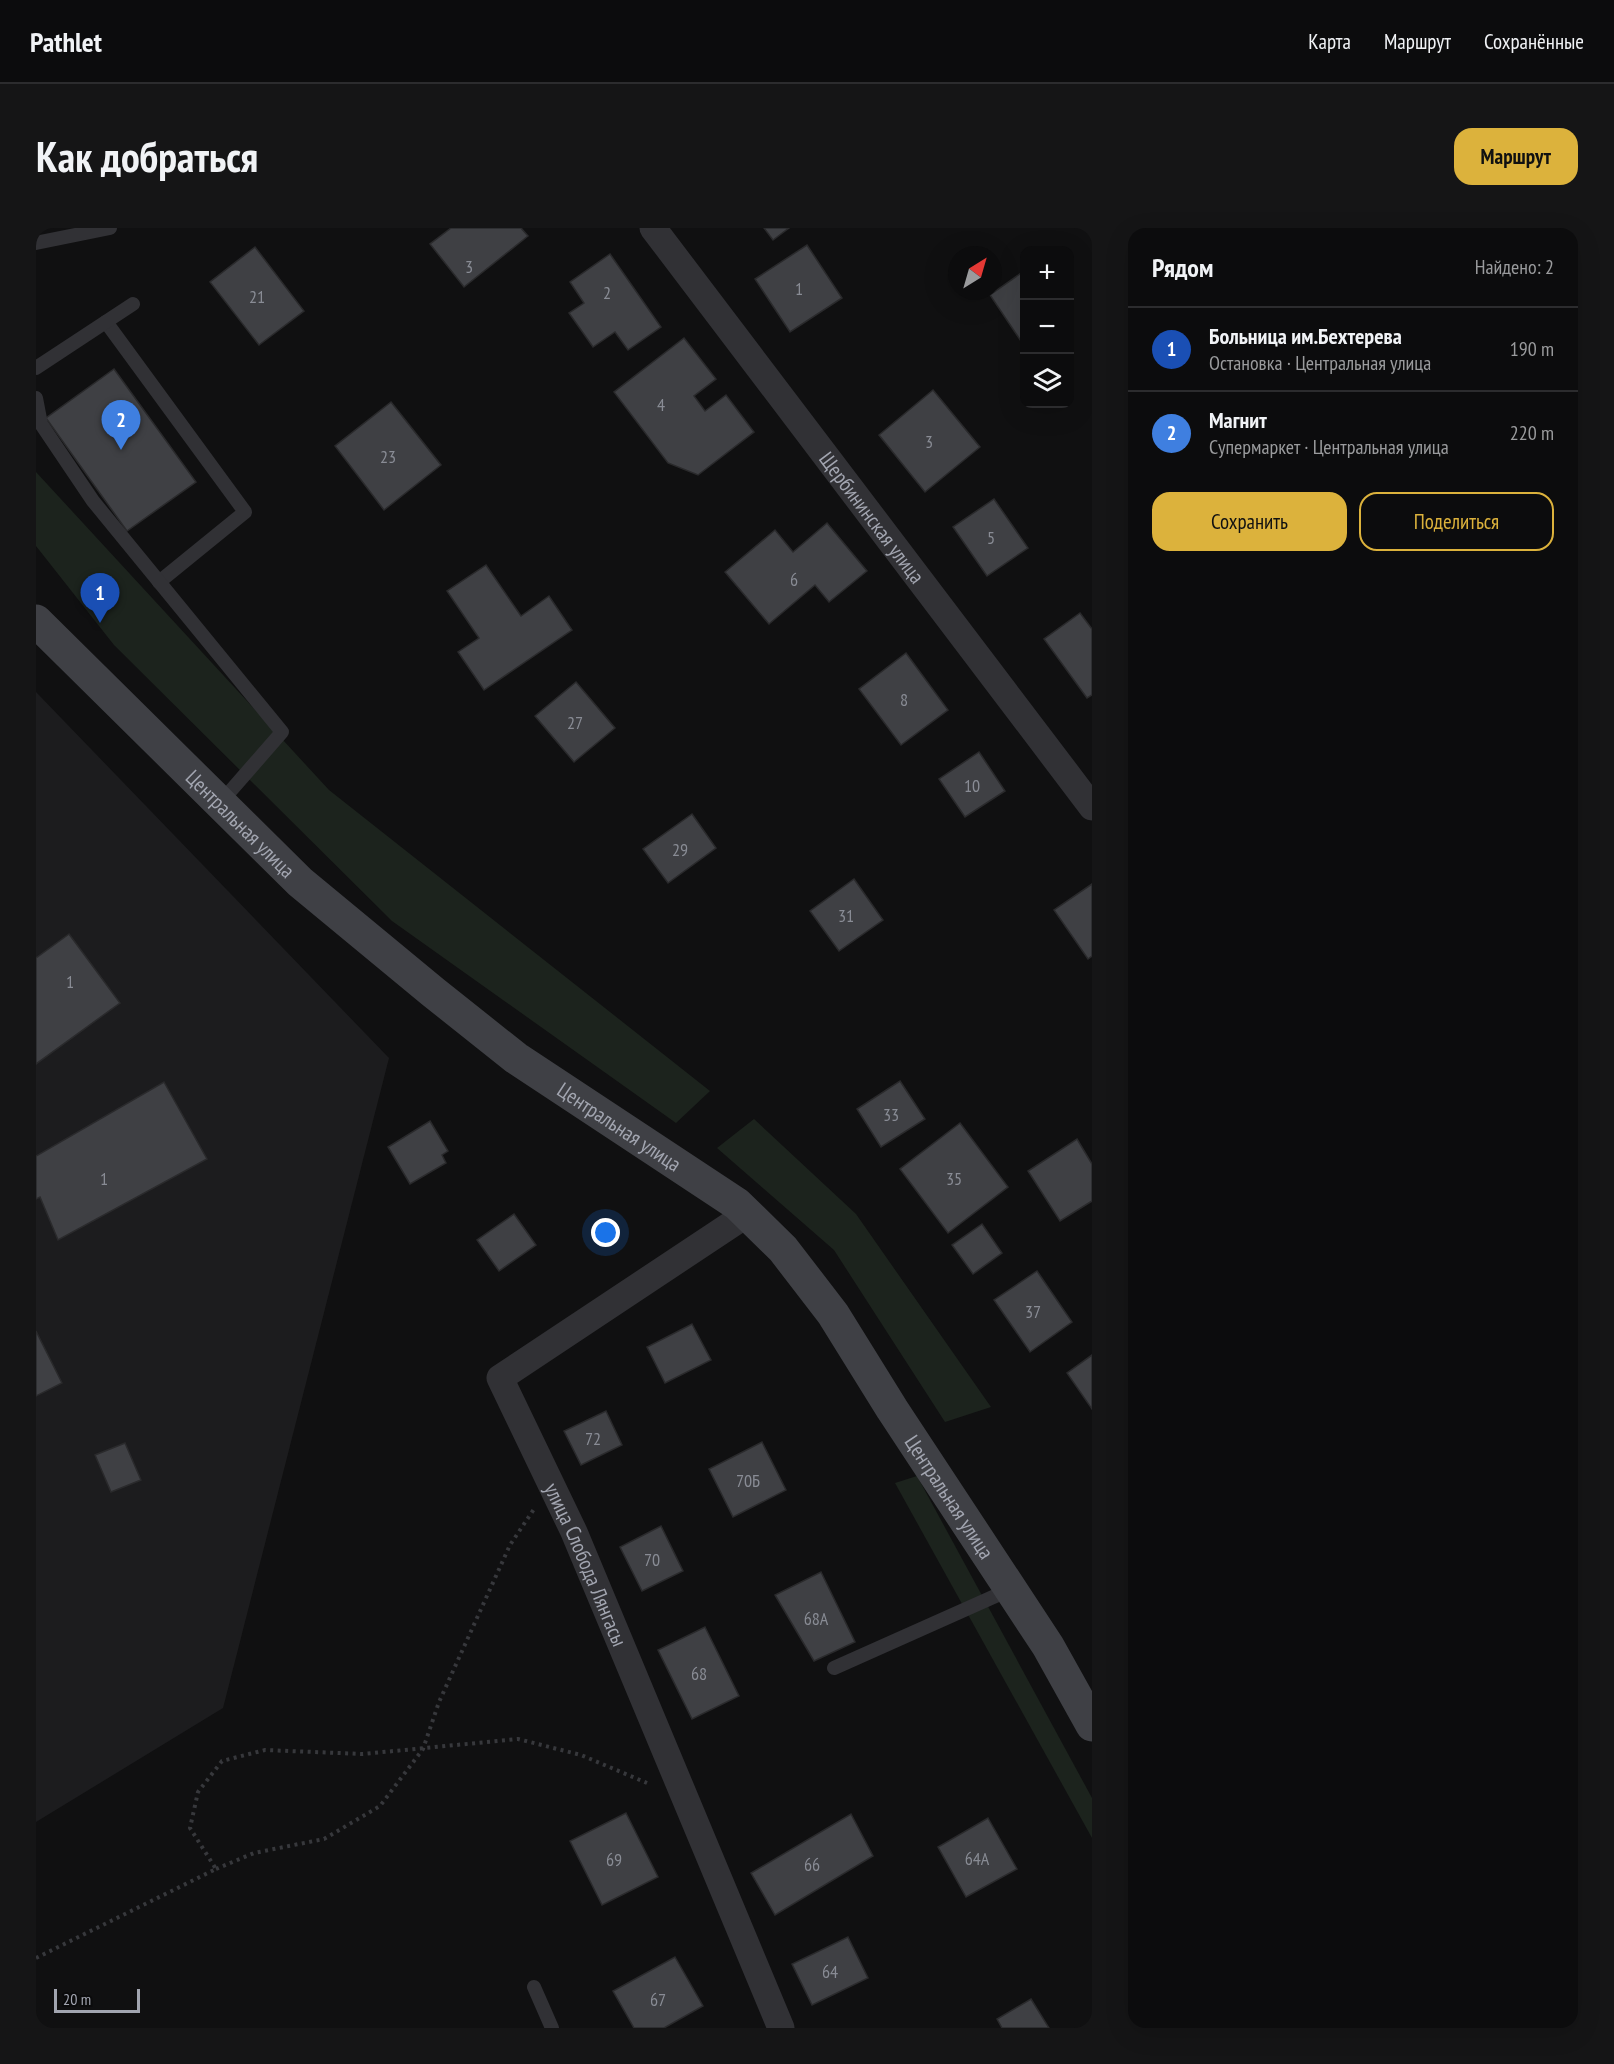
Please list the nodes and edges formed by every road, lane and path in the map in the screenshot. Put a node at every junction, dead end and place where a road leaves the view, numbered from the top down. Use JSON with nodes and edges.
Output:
{"nodes":[{"id":1,"x":110,"y":228,"type":"edge"},
{"id":2,"x":653,"y":228,"type":"edge"},
{"id":3,"x":36,"y":243,"type":"edge"},
{"id":4,"x":133,"y":304,"type":"dead end"},
{"id":5,"x":106,"y":322,"type":"junction"},
{"id":6,"x":36,"y":368,"type":"edge"},
{"id":7,"x":36,"y":398,"type":"edge"},
{"id":8,"x":159,"y":582,"type":"junction"},
{"id":9,"x":36,"y":621,"type":"edge"},
{"id":10,"x":220,"y":803,"type":"junction"},
{"id":11,"x":1092,"y":807,"type":"edge"},
{"id":12,"x":747,"y":1214,"type":"junction"},
{"id":13,"x":550,"y":1483,"type":"junction"},
{"id":14,"x":1011,"y":1590,"type":"junction"},
{"id":15,"x":834,"y":1668,"type":"dead end"},
{"id":16,"x":1092,"y":1725,"type":"edge"},
{"id":17,"x":423,"y":1749,"type":"junction"},
{"id":18,"x":652,"y":1786,"type":"dead end"},
{"id":19,"x":216,"y":1869,"type":"junction"},
{"id":20,"x":36,"y":1959,"type":"edge"},
{"id":21,"x":534,"y":1987,"type":"dead end"},
{"id":22,"x":552,"y":2028,"type":"edge"},
{"id":23,"x":781,"y":2028,"type":"edge"}],
"edges":[{"from":1,"to":3,"type":"lane"},
{"from":2,"to":11,"type":"street","name":"Щербининская улица"},
{"from":4,"to":5,"type":"lane"},
{"from":5,"to":6,"type":"lane"},
{"from":5,"to":8,"type":"lane"},
{"from":7,"to":8,"type":"lane"},
{"from":8,"to":10,"type":"lane"},
{"from":9,"to":10,"type":"street","name":"Центральная улица"},
{"from":10,"to":12,"type":"street","name":"Центральная улица"},
{"from":12,"to":13,"type":"street","name":"улица Слобода Лянгасы"},
{"from":12,"to":14,"type":"street","name":"Центральная улица"},
{"from":13,"to":17,"type":"path"},
{"from":13,"to":23,"type":"street","name":"улица Слобода Лянгасы"},
{"from":14,"to":15,"type":"lane"},
{"from":14,"to":16,"type":"street","name":"Центральная улица"},
{"from":17,"to":18,"type":"path"},
{"from":17,"to":19,"type":"path"},
{"from":17,"to":19,"type":"path"},
{"from":19,"to":20,"type":"path"},
{"from":21,"to":22,"type":"lane"}]}
